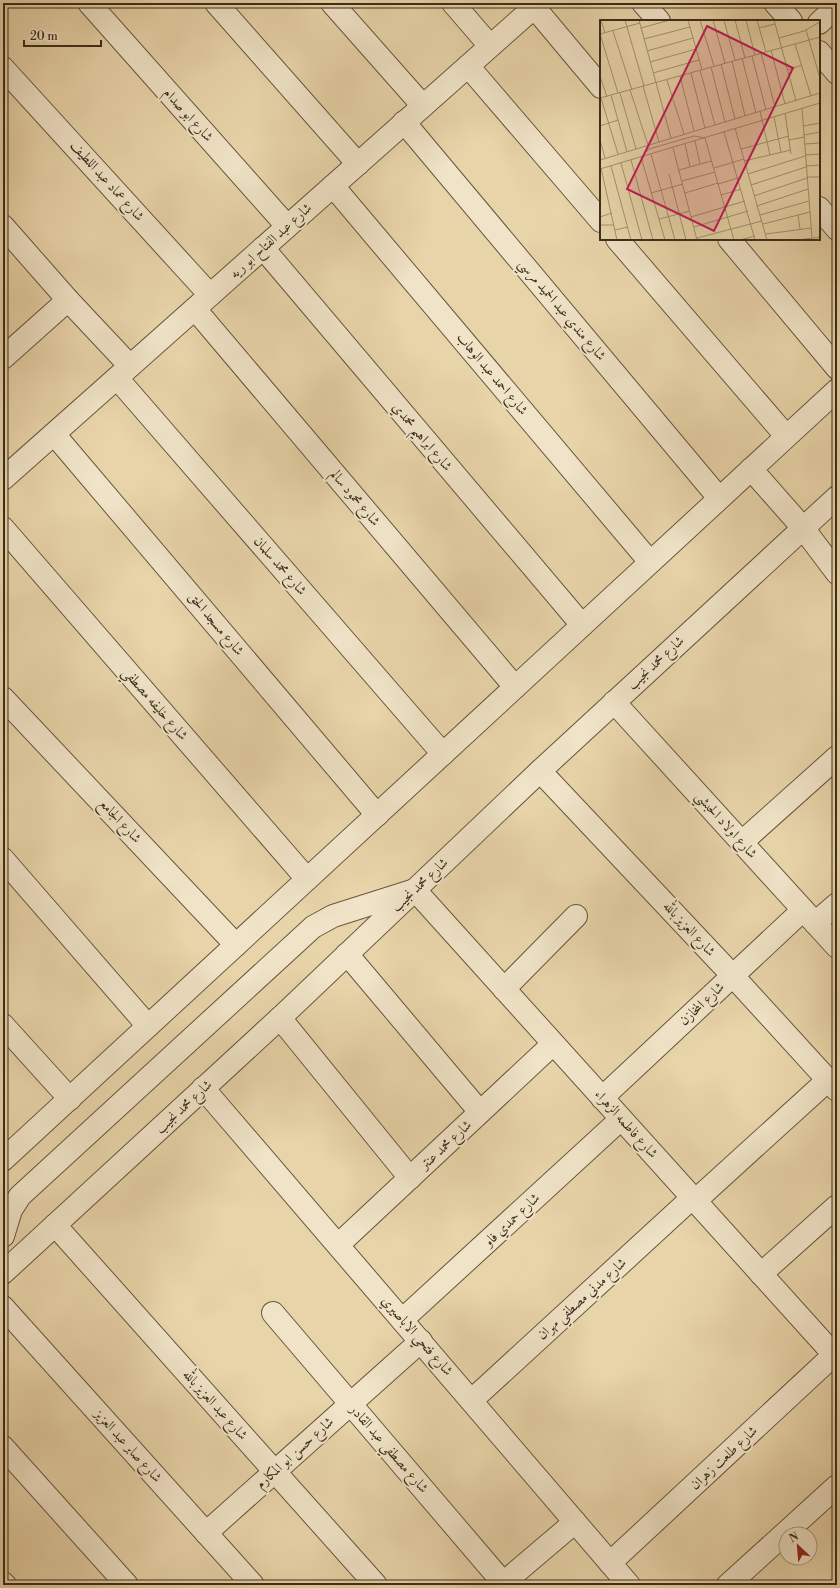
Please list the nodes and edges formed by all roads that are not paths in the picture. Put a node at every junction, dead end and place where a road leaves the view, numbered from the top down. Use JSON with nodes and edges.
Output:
{"nodes":[{"id":1,"x":89,"y":3,"type":"edge"},
{"id":2,"x":216,"y":3,"type":"edge"},
{"id":3,"x":332,"y":3,"type":"edge"},
{"id":4,"x":453,"y":3,"type":"edge"},
{"id":5,"x":643,"y":3,"type":"edge"},
{"id":6,"x":775,"y":3,"type":"edge"},
{"id":7,"x":536,"y":5,"type":"edge"},
{"id":8,"x":837,"y":6,"type":"edge"},
{"id":9,"x":658,"y":20,"type":"edge"},
{"id":10,"x":790,"y":20,"type":"edge"},
{"id":11,"x":820,"y":22,"type":"edge"},
{"id":12,"x":490,"y":46,"type":"junction"},
{"id":13,"x":820,"y":53,"type":"edge"},
{"id":14,"x":468,"y":66,"type":"junction"},
{"id":15,"x":3,"y":68,"type":"edge"},
{"id":16,"x":837,"y":73,"type":"edge"},
{"id":17,"x":600,"y":86,"type":"edge"},
{"id":18,"x":423,"y":106,"type":"junction"},
{"id":19,"x":404,"y":122,"type":"junction"},
{"id":20,"x":358,"y":164,"type":"junction"},
{"id":21,"x":333,"y":186,"type":"junction"},
{"id":22,"x":820,"y":209,"type":"edge"},
{"id":23,"x":600,"y":219,"type":"edge"},
{"id":24,"x":3,"y":226,"type":"edge"},
{"id":25,"x":287,"y":226,"type":"junction"},
{"id":26,"x":837,"y":229,"type":"edge"},
{"id":27,"x":618,"y":240,"type":"edge"},
{"id":28,"x":730,"y":240,"type":"edge"},
{"id":29,"x":263,"y":248,"type":"junction"},
{"id":30,"x":68,"y":300,"type":"junction"},
{"id":31,"x":203,"y":302,"type":"junction"},
{"id":32,"x":3,"y":358,"type":"edge"},
{"id":33,"x":837,"y":368,"type":"edge"},
{"id":34,"x":123,"y":372,"type":"junction"},
{"id":35,"x":837,"y":390,"type":"edge"},
{"id":36,"x":54,"y":434,"type":"junction"},
{"id":37,"x":786,"y":436,"type":"junction"},
{"id":38,"x":751,"y":469,"type":"junction"},
{"id":39,"x":3,"y":480,"type":"edge"},
{"id":40,"x":837,"y":497,"type":"edge"},
{"id":41,"x":719,"y":498,"type":"junction"},
{"id":42,"x":3,"y":528,"type":"edge"},
{"id":43,"x":803,"y":528,"type":"junction"},
{"id":44,"x":650,"y":562,"type":"junction"},
{"id":45,"x":837,"y":573,"type":"edge"},
{"id":46,"x":582,"y":625,"type":"junction"},
{"id":47,"x":515,"y":687,"type":"junction"},
{"id":48,"x":3,"y":698,"type":"edge"},
{"id":49,"x":614,"y":702,"type":"junction"},
{"id":50,"x":443,"y":754,"type":"junction"},
{"id":51,"x":837,"y":757,"type":"edge"},
{"id":52,"x":540,"y":771,"type":"junction"},
{"id":53,"x":377,"y":815,"type":"junction"},
{"id":54,"x":742,"y":842,"type":"junction"},
{"id":55,"x":3,"y":859,"type":"edge"},
{"id":56,"x":307,"y":879,"type":"junction"},
{"id":57,"x":415,"y":890,"type":"junction"},
{"id":58,"x":837,"y":904,"type":"edge"},
{"id":59,"x":576,"y":916,"type":"dead end"},
{"id":60,"x":809,"y":916,"type":"junction"},
{"id":61,"x":236,"y":945,"type":"junction"},
{"id":62,"x":837,"y":947,"type":"edge"},
{"id":63,"x":347,"y":954,"type":"junction"},
{"id":64,"x":733,"y":976,"type":"junction"},
{"id":65,"x":504,"y":989,"type":"junction"},
{"id":66,"x":280,"y":1018,"type":"junction"},
{"id":67,"x":3,"y":1025,"type":"edge"},
{"id":68,"x":148,"y":1026,"type":"junction"},
{"id":69,"x":554,"y":1044,"type":"junction"},
{"id":70,"x":833,"y":1085,"type":"edge"},
{"id":71,"x":204,"y":1088,"type":"junction"},
{"id":72,"x":602,"y":1098,"type":"junction"},
{"id":73,"x":70,"y":1099,"type":"junction"},
{"id":74,"x":480,"y":1112,"type":"junction"},
{"id":75,"x":621,"y":1119,"type":"junction"},
{"id":76,"x":3,"y":1160,"type":"edge"},
{"id":77,"x":410,"y":1178,"type":"junction"},
{"id":78,"x":693,"y":1199,"type":"junction"},
{"id":79,"x":837,"y":1206,"type":"edge"},
{"id":80,"x":55,"y":1225,"type":"junction"},
{"id":81,"x":3,"y":1236,"type":"edge"},
{"id":82,"x":338,"y":1245,"type":"junction"},
{"id":83,"x":3,"y":1273,"type":"edge"},
{"id":84,"x":761,"y":1274,"type":"junction"},
{"id":85,"x":3,"y":1307,"type":"edge"},
{"id":86,"x":274,"y":1313,"type":"dead end"},
{"id":87,"x":402,"y":1320,"type":"junction"},
{"id":88,"x":420,"y":1341,"type":"junction"},
{"id":89,"x":836,"y":1355,"type":"edge"},
{"id":90,"x":472,"y":1400,"type":"junction"},
{"id":91,"x":350,"y":1404,"type":"junction"},
{"id":92,"x":3,"y":1447,"type":"edge"},
{"id":93,"x":275,"y":1471,"type":"junction"},
{"id":94,"x":837,"y":1486,"type":"edge"},
{"id":95,"x":575,"y":1522,"type":"junction"},
{"id":96,"x":206,"y":1533,"type":"junction"},
{"id":97,"x":610,"y":1563,"type":"junction"},
{"id":98,"x":503,"y":1584,"type":"edge"},
{"id":99,"x":127,"y":1585,"type":"edge"},
{"id":100,"x":253,"y":1585,"type":"edge"},
{"id":101,"x":376,"y":1585,"type":"edge"},
{"id":102,"x":629,"y":1585,"type":"edge"},
{"id":103,"x":728,"y":1585,"type":"edge"}],
"edges":[{"from":1,"to":25,"type":"street","name":"شارع ابو صدام"},
{"from":2,"to":20,"type":"street"},
{"from":3,"to":18,"type":"street"},
{"from":4,"to":12,"type":"street"},
{"from":5,"to":9,"type":"street"},
{"from":6,"to":10,"type":"street"},
{"from":7,"to":12,"type":"street","name":"شارع عبد الفتاح ابو ريه"},
{"from":7,"to":17,"type":"street"},
{"from":8,"to":11,"type":"street"},
{"from":12,"to":14,"type":"street","name":"شارع عبد الفتاح ابو ريه"},
{"from":13,"to":16,"type":"street"},
{"from":14,"to":18,"type":"street","name":"شارع عبد الفتاح ابو ريه"},
{"from":14,"to":23,"type":"street"},
{"from":15,"to":31,"type":"street","name":"شارع عماد عبد اللطيف"},
{"from":18,"to":19,"type":"street","name":"شارع عبد الفتاح ابو ريه"},
{"from":19,"to":20,"type":"street","name":"شارع عبد الفتاح ابو ريه"},
{"from":19,"to":41,"type":"street","name":"شارع مندي عبد الحميد مرسي"},
{"from":20,"to":21,"type":"street","name":"شارع عبد الفتاح ابو ريه"},
{"from":21,"to":25,"type":"street","name":"شارع عبد الفتاح ابو ريه"},
{"from":21,"to":44,"type":"street","name":"شارع احمد عبد الوهاب"},
{"from":22,"to":26,"type":"street"},
{"from":24,"to":30,"type":"street","name":"شارع محمد سلمان"},
{"from":25,"to":29,"type":"street","name":"شارع عبد الفتاح ابو ريه"},
{"from":27,"to":37,"type":"street"},
{"from":28,"to":33,"type":"street"},
{"from":29,"to":31,"type":"street","name":"شارع عبد الفتاح ابو ريه"},
{"from":29,"to":46,"type":"street","name":"شارع ابراهيم محمدي"},
{"from":30,"to":32,"type":"street"},
{"from":30,"to":34,"type":"street","name":"شارع محمد سلمان"},
{"from":31,"to":34,"type":"street","name":"شارع عبد الفتاح ابو ريه"},
{"from":31,"to":47,"type":"street","name":"شارع محمود سالم"},
{"from":34,"to":36,"type":"street","name":"شارع عبد الفتاح ابو ريه"},
{"from":34,"to":50,"type":"street","name":"شارع محمد سلمان"},
{"from":35,"to":37,"type":"street"},
{"from":36,"to":39,"type":"street","name":"شارع عبد الفتاح ابو ريه"},
{"from":36,"to":53,"type":"street","name":"شارع مسجد الحق"},
{"from":37,"to":38,"type":"street"},
{"from":38,"to":41,"type":"street"},
{"from":38,"to":43,"type":"street"},
{"from":40,"to":43,"type":"street","name":"شارع محمد نجيب"},
{"from":41,"to":44,"type":"street"},
{"from":42,"to":56,"type":"street","name":"شارع خليفه مصطفي"},
{"from":43,"to":45,"type":"street"},
{"from":43,"to":49,"type":"street","name":"شارع محمد نجيب"},
{"from":44,"to":46,"type":"street"},
{"from":46,"to":47,"type":"street"},
{"from":47,"to":50,"type":"street"},
{"from":48,"to":61,"type":"street","name":"شارع الجامع"},
{"from":49,"to":52,"type":"street","name":"شارع محمد نجيب"},
{"from":49,"to":54,"type":"street","name":"شارع اولاد الحبشي"},
{"from":50,"to":53,"type":"street"},
{"from":51,"to":54,"type":"street"},
{"from":52,"to":57,"type":"street","name":"شارع محمد نجيب"},
{"from":52,"to":64,"type":"street","name":"شارع العزيز بالله"},
{"from":53,"to":56,"type":"street"},
{"from":54,"to":60,"type":"street","name":"شارع اولاد الحبشي"},
{"from":55,"to":68,"type":"street"},
{"from":56,"to":61,"type":"street"},
{"from":57,"to":63,"type":"street","name":"شارع محمد نجيب"},
{"from":57,"to":65,"type":"street","name":"شارع فاطمه الزهراء"},
{"from":57,"to":81,"type":"street"},
{"from":58,"to":60,"type":"street","name":"شارع المخازن"},
{"from":59,"to":65,"type":"street"},
{"from":60,"to":62,"type":"street","name":"شارع اولاد الحبشي"},
{"from":60,"to":64,"type":"street","name":"شارع المخازن"},
{"from":61,"to":68,"type":"street"},
{"from":63,"to":66,"type":"street","name":"شارع محمد نجيب"},
{"from":63,"to":74,"type":"street"},
{"from":64,"to":70,"type":"street","name":"شارع العزيز بالله"},
{"from":64,"to":72,"type":"street","name":"شارع المخازن"},
{"from":65,"to":69,"type":"street","name":"شارع فاطمه الزهراء"},
{"from":66,"to":71,"type":"street","name":"شارع محمد نجيب"},
{"from":66,"to":77,"type":"street"},
{"from":67,"to":73,"type":"street"},
{"from":68,"to":73,"type":"street"},
{"from":69,"to":72,"type":"street","name":"شارع فاطمه الزهراء"},
{"from":69,"to":74,"type":"street","name":"شارع محمد عنتر"},
{"from":70,"to":78,"type":"street","name":"شارع مدني مصطفي مهران"},
{"from":71,"to":80,"type":"street","name":"شارع محمد نجيب"},
{"from":71,"to":82,"type":"street","name":"شارع فتحي الاباصيري"},
{"from":72,"to":75,"type":"street","name":"شارع فاطمه الزهراء"},
{"from":73,"to":76,"type":"street"},
{"from":74,"to":77,"type":"street","name":"شارع محمد عنتر"},
{"from":75,"to":78,"type":"street","name":"شارع فاطمه الزهراء"},
{"from":75,"to":87,"type":"street","name":"شارع حمدي فاو"},
{"from":77,"to":82,"type":"street","name":"شارع محمد عنتر"},
{"from":78,"to":84,"type":"street","name":"شارع فاطمه الزهراء"},
{"from":78,"to":90,"type":"street","name":"شارع مدني مصطفي مهران"},
{"from":79,"to":84,"type":"street"},
{"from":80,"to":83,"type":"street","name":"شارع محمد نجيب"},
{"from":80,"to":93,"type":"street","name":"شارع عبد العزيز بالله"},
{"from":82,"to":87,"type":"street","name":"شارع فتحي الاباصيري"},
{"from":84,"to":89,"type":"street","name":"شارع فاطمه الزهراء"},
{"from":85,"to":96,"type":"street","name":"شارع صابر عبد العزيز"},
{"from":86,"to":91,"type":"street","name":"شارع مصطفي عبد القادر"},
{"from":87,"to":88,"type":"street","name":"شارع فتحي الاباصيري"},
{"from":88,"to":90,"type":"street","name":"شارع فتحي الاباصيري"},
{"from":88,"to":91,"type":"street","name":"شارع حسن ابو المكارم"},
{"from":89,"to":97,"type":"street","name":"شارع طلعت زهران"},
{"from":90,"to":95,"type":"street","name":"شارع فتحي الاباصيري"},
{"from":91,"to":93,"type":"street","name":"شارع حسن ابو المكارم"},
{"from":91,"to":98,"type":"street","name":"شارع مصطفي عبد القادر"},
{"from":92,"to":99,"type":"street"},
{"from":93,"to":96,"type":"street","name":"شارع حسن ابو المكارم"},
{"from":93,"to":101,"type":"street","name":"شارع عبد العزيز بالله"},
{"from":94,"to":103,"type":"street"},
{"from":95,"to":97,"type":"street","name":"شارع فتحي الاباصيري"},
{"from":95,"to":98,"type":"street"},
{"from":96,"to":100,"type":"street","name":"شارع صابر عبد العزيز"},
{"from":97,"to":102,"type":"street","name":"شارع فتحي الاباصيري"}]}
